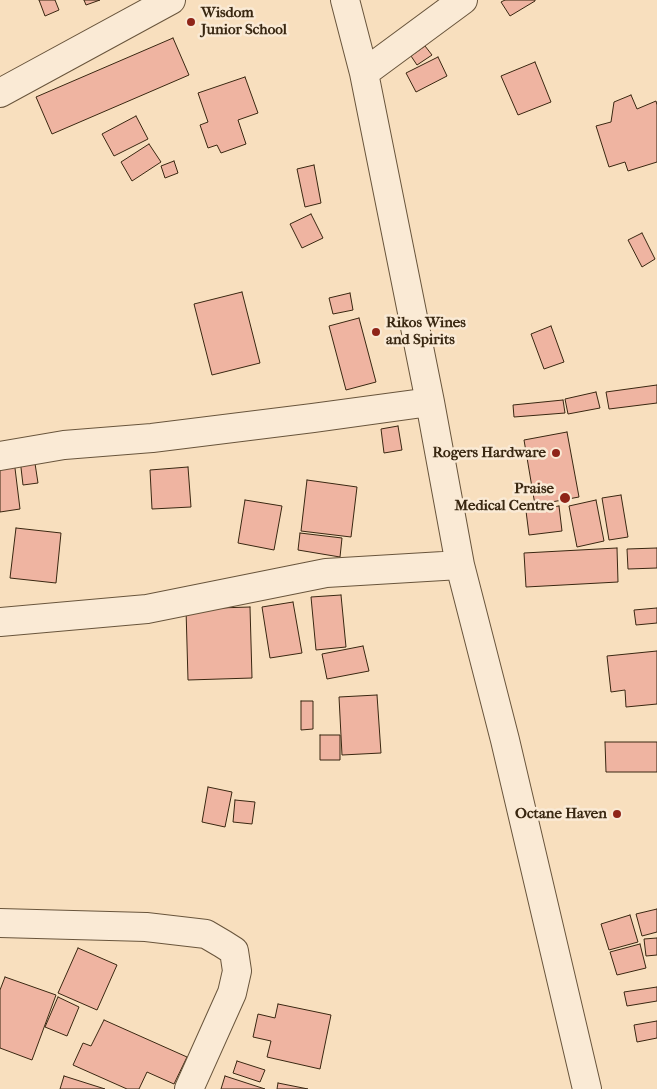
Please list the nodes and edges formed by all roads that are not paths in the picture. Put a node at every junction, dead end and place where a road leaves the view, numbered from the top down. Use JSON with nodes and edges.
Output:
{"nodes":[{"id":1,"x":171,"y":0,"type":"edge"},
{"id":2,"x":345,"y":0,"type":"edge"},
{"id":3,"x":463,"y":0,"type":"edge"},
{"id":4,"x":364,"y":72,"type":"junction"},
{"id":5,"x":0,"y":92,"type":"edge"},
{"id":6,"x":430,"y":402,"type":"junction"},
{"id":7,"x":0,"y":456,"type":"edge"},
{"id":8,"x":460,"y":565,"type":"junction"},
{"id":9,"x":0,"y":622,"type":"edge"},
{"id":10,"x":0,"y":923,"type":"edge"},
{"id":11,"x":189,"y":1089,"type":"edge"},
{"id":12,"x":587,"y":1089,"type":"edge"}],
"edges":[{"from":1,"to":5,"type":"street"},
{"from":2,"to":4,"type":"street"},
{"from":3,"to":4,"type":"street"},
{"from":4,"to":6,"type":"street"},
{"from":6,"to":7,"type":"street"},
{"from":6,"to":8,"type":"street"},
{"from":8,"to":9,"type":"street"},
{"from":8,"to":12,"type":"street"},
{"from":10,"to":11,"type":"street"}]}
